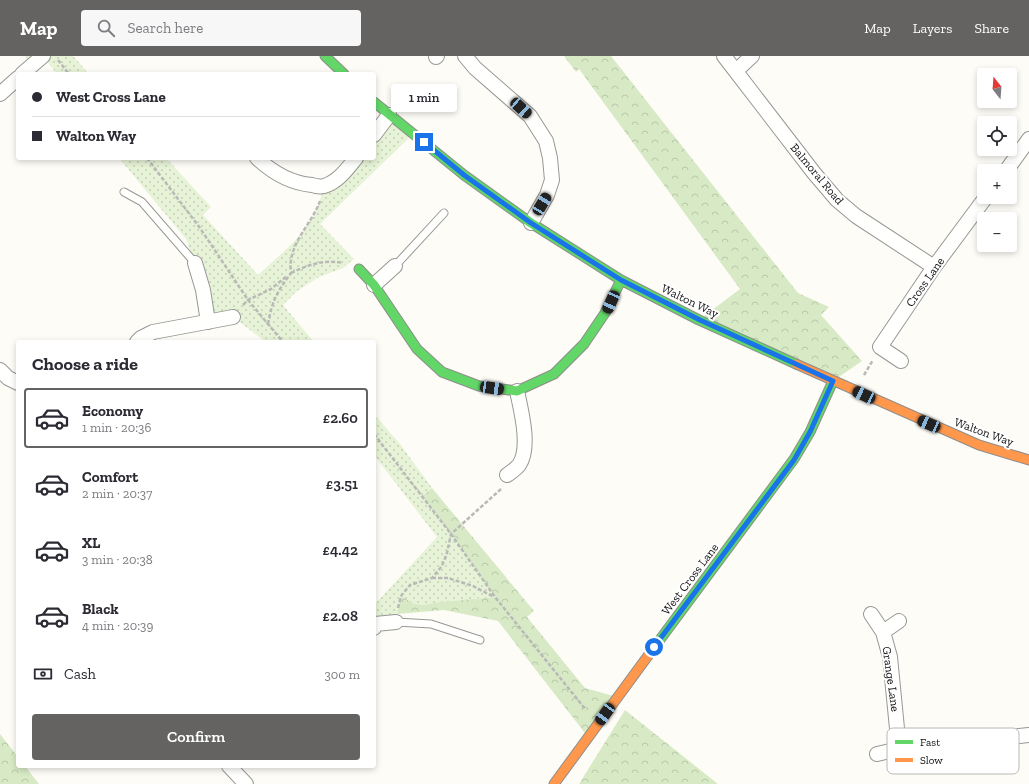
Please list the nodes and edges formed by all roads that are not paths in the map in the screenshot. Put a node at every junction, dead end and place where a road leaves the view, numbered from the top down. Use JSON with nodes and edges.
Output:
{"nodes":[{"id":1,"x":43,"y":56,"type":"edge"},
{"id":2,"x":325,"y":56,"type":"edge"},
{"id":3,"x":465,"y":56,"type":"edge"},
{"id":4,"x":724,"y":56,"type":"edge"},
{"id":5,"x":752,"y":56,"type":"edge"},
{"id":6,"x":736,"y":71,"type":"junction"},
{"id":7,"x":24,"y":72,"type":"edge"},
{"id":8,"x":342,"y":72,"type":"edge"},
{"id":9,"x":16,"y":80,"type":"edge"},
{"id":10,"x":0,"y":94,"type":"edge"},
{"id":11,"x":376,"y":104,"type":"edge"},
{"id":12,"x":389,"y":115,"type":"junction"},
{"id":13,"x":376,"y":132,"type":"edge"},
{"id":14,"x":1029,"y":139,"type":"edge"},
{"id":15,"x":259,"y":160,"type":"edge"},
{"id":16,"x":354,"y":160,"type":"edge"},
{"id":17,"x":1011,"y":164,"type":"edge"},
{"id":18,"x":124,"y":192,"type":"dead end"},
{"id":19,"x":981,"y":204,"type":"edge"},
{"id":20,"x":444,"y":213,"type":"dead end"},
{"id":21,"x":531,"y":223,"type":"junction"},
{"id":22,"x":195,"y":263,"type":"joint"},
{"id":23,"x":395,"y":266,"type":"joint"},
{"id":24,"x":934,"y":267,"type":"junction"},
{"id":25,"x":358,"y":269,"type":"road end"},
{"id":26,"x":621,"y":280,"type":"junction"},
{"id":27,"x":374,"y":285,"type":"junction"},
{"id":28,"x":233,"y":317,"type":"dead end"},
{"id":29,"x":208,"y":322,"type":"junction"},
{"id":30,"x":139,"y":340,"type":"edge"},
{"id":31,"x":901,"y":361,"type":"dead end"},
{"id":32,"x":0,"y":370,"type":"edge"},
{"id":33,"x":833,"y":381,"type":"junction"},
{"id":34,"x":16,"y":382,"type":"edge"},
{"id":35,"x":517,"y":391,"type":"junction"},
{"id":36,"x":1029,"y":460,"type":"edge"},
{"id":37,"x":507,"y":475,"type":"road end"},
{"id":38,"x":872,"y":614,"type":"dead end"},
{"id":39,"x":899,"y":621,"type":"dead end"},
{"id":40,"x":396,"y":622,"type":"joint"},
{"id":41,"x":376,"y":625,"type":"edge"},
{"id":42,"x":883,"y":632,"type":"junction"},
{"id":43,"x":480,"y":640,"type":"dead end"},
{"id":44,"x":897,"y":728,"type":"edge"},
{"id":45,"x":1029,"y":736,"type":"edge"},
{"id":46,"x":1019,"y":737,"type":"edge"},
{"id":47,"x":887,"y":752,"type":"edge"},
{"id":48,"x":877,"y":754,"type":"dead end"},
{"id":49,"x":231,"y":768,"type":"edge"},
{"id":50,"x":246,"y":784,"type":"edge"},
{"id":51,"x":554,"y":784,"type":"edge"}],
"edges":[{"from":1,"to":7,"type":"street"},
{"from":2,"to":8,"type":"street"},
{"from":3,"to":21,"type":"street"},
{"from":4,"to":6,"type":"street","name":"Balmoral Road"},
{"from":5,"to":6,"type":"street"},
{"from":6,"to":24,"type":"street","name":"Balmoral Road"},
{"from":9,"to":10,"type":"street"},
{"from":11,"to":12,"type":"street","name":"Walton Way"},
{"from":12,"to":13,"type":"street"},
{"from":12,"to":21,"type":"street","name":"Walton Way"},
{"from":14,"to":17,"type":"street"},
{"from":15,"to":16,"type":"street"},
{"from":18,"to":22,"type":"lane"},
{"from":19,"to":24,"type":"street","name":"Cross Lane"},
{"from":20,"to":23,"type":"lane"},
{"from":21,"to":26,"type":"street","name":"Walton Way"},
{"from":22,"to":29,"type":"street"},
{"from":23,"to":27,"type":"street"},
{"from":24,"to":31,"type":"street","name":"Cross Lane"},
{"from":25,"to":27,"type":"street"},
{"from":26,"to":33,"type":"street","name":"Walton Way"},
{"from":26,"to":35,"type":"street"},
{"from":27,"to":35,"type":"street"},
{"from":28,"to":29,"type":"street"},
{"from":29,"to":30,"type":"street"},
{"from":32,"to":34,"type":"street"},
{"from":33,"to":36,"type":"street","name":"Walton Way"},
{"from":33,"to":51,"type":"street","name":"West Cross Lane"},
{"from":35,"to":37,"type":"street"},
{"from":38,"to":42,"type":"street","name":"Grange Lane"},
{"from":39,"to":42,"type":"street","name":"Grange Lane"},
{"from":40,"to":41,"type":"street"},
{"from":40,"to":43,"type":"lane"},
{"from":42,"to":44,"type":"street","name":"Grange Lane"},
{"from":45,"to":46,"type":"street"},
{"from":47,"to":48,"type":"street"},
{"from":49,"to":50,"type":"street"}]}
